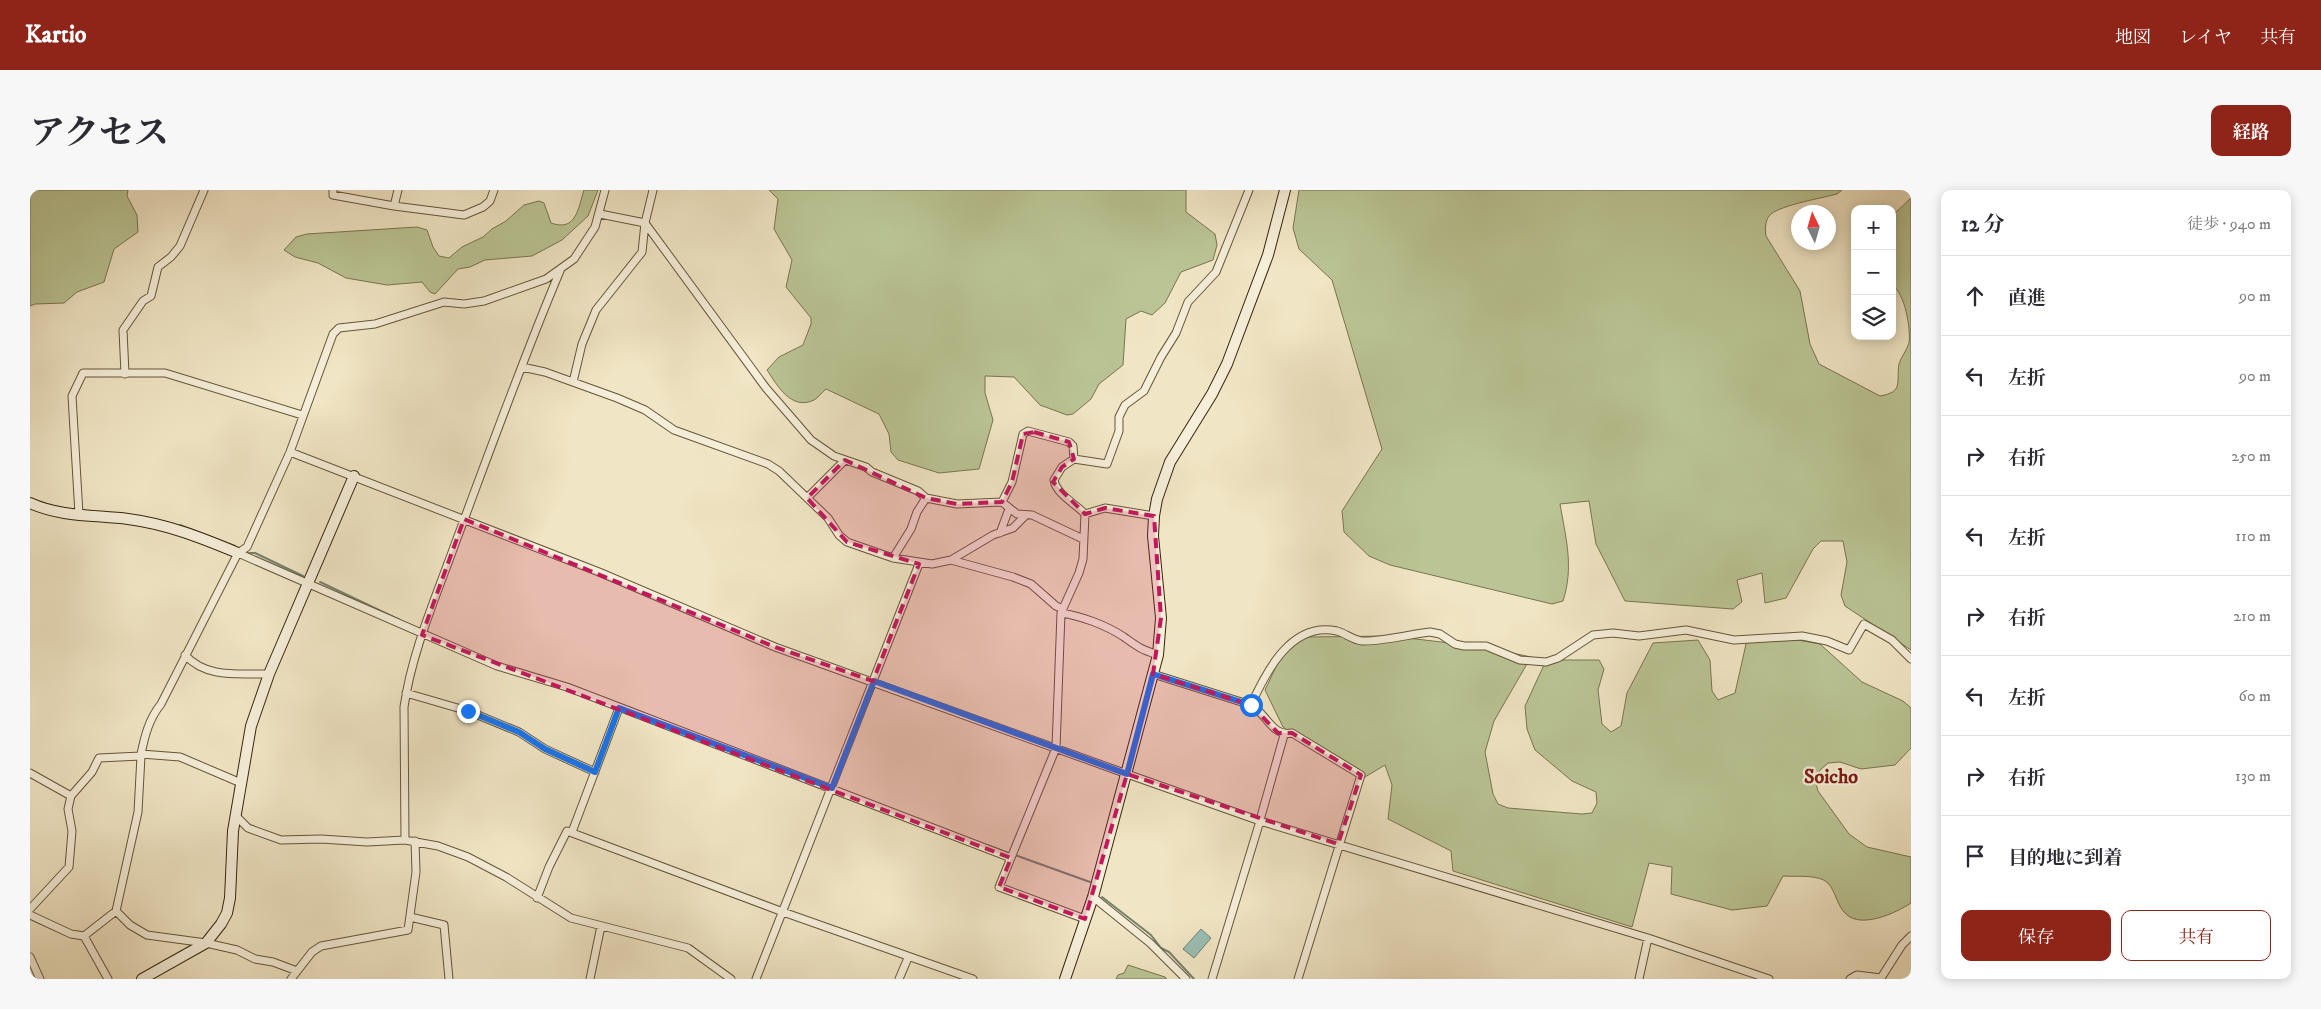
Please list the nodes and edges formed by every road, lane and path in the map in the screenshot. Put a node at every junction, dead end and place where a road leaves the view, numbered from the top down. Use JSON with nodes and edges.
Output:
{"nodes":[{"id":1,"x":204,"y":190,"type":"edge"},
{"id":2,"x":334,"y":190,"type":"edge"},
{"id":3,"x":398,"y":190,"type":"edge"},
{"id":4,"x":494,"y":190,"type":"edge"},
{"id":5,"x":605,"y":190,"type":"edge"},
{"id":6,"x":653,"y":190,"type":"edge"},
{"id":7,"x":1249,"y":190,"type":"edge"},
{"id":8,"x":1285,"y":190,"type":"edge"},
{"id":9,"x":394,"y":206,"type":"junction"},
{"id":10,"x":600,"y":214,"type":"junction"},
{"id":11,"x":645,"y":223,"type":"junction"},
{"id":12,"x":560,"y":271,"type":"junction"},
{"id":13,"x":522,"y":367,"type":"junction"},
{"id":14,"x":125,"y":374,"type":"junction"},
{"id":15,"x":573,"y":382,"type":"junction"},
{"id":16,"x":302,"y":415,"type":"junction"},
{"id":17,"x":290,"y":452,"type":"junction"},
{"id":18,"x":1074,"y":459,"type":"junction"},
{"id":19,"x":845,"y":460,"type":"junction"},
{"id":20,"x":354,"y":476,"type":"junction"},
{"id":21,"x":807,"y":498,"type":"junction"},
{"id":22,"x":926,"y":498,"type":"junction"},
{"id":23,"x":1002,"y":502,"type":"junction"},
{"id":24,"x":30,"y":503,"type":"edge"},
{"id":25,"x":1009,"y":509,"type":"junction"},
{"id":26,"x":80,"y":514,"type":"junction"},
{"id":27,"x":1085,"y":514,"type":"junction"},
{"id":28,"x":1026,"y":515,"type":"junction"},
{"id":29,"x":1154,"y":516,"type":"junction"},
{"id":30,"x":464,"y":519,"type":"junction"},
{"id":31,"x":1000,"y":533,"type":"junction"},
{"id":32,"x":1083,"y":539,"type":"junction"},
{"id":33,"x":238,"y":553,"type":"junction"},
{"id":34,"x":893,"y":558,"type":"junction"},
{"id":35,"x":951,"y":560,"type":"junction"},
{"id":36,"x":919,"y":564,"type":"junction"},
{"id":37,"x":310,"y":583,"type":"junction"},
{"id":38,"x":1062,"y":611,"type":"junction"},
{"id":39,"x":422,"y":635,"type":"junction"},
{"id":40,"x":185,"y":655,"type":"junction"},
{"id":41,"x":1158,"y":655,"type":"junction"},
{"id":42,"x":1911,"y":659,"type":"edge"},
{"id":43,"x":269,"y":674,"type":"junction"},
{"id":44,"x":1153,"y":674,"type":"junction"},
{"id":45,"x":874,"y":681,"type":"junction"},
{"id":46,"x":406,"y":693,"type":"junction"},
{"id":47,"x":1251,"y":705,"type":"junction"},
{"id":48,"x":619,"y":708,"type":"junction"},
{"id":49,"x":1284,"y":735,"type":"junction"},
{"id":50,"x":1056,"y":748,"type":"junction"},
{"id":51,"x":141,"y":755,"type":"junction"},
{"id":52,"x":595,"y":772,"type":"junction"},
{"id":53,"x":30,"y":773,"type":"edge"},
{"id":54,"x":1127,"y":774,"type":"junction"},
{"id":55,"x":240,"y":784,"type":"junction"},
{"id":56,"x":832,"y":788,"type":"junction"},
{"id":57,"x":71,"y":796,"type":"junction"},
{"id":58,"x":235,"y":815,"type":"junction"},
{"id":59,"x":1260,"y":820,"type":"junction"},
{"id":60,"x":572,"y":832,"type":"junction"},
{"id":61,"x":405,"y":840,"type":"junction"},
{"id":62,"x":414,"y":841,"type":"junction"},
{"id":63,"x":1338,"y":844,"type":"junction"},
{"id":64,"x":1011,"y":858,"type":"junction"},
{"id":65,"x":1093,"y":897,"type":"junction"},
{"id":66,"x":537,"y":898,"type":"junction"},
{"id":67,"x":30,"y":909,"type":"edge"},
{"id":68,"x":116,"y":911,"type":"junction"},
{"id":69,"x":783,"y":912,"type":"junction"},
{"id":70,"x":30,"y":915,"type":"edge"},
{"id":71,"x":410,"y":917,"type":"junction"},
{"id":72,"x":1085,"y":919,"type":"junction"},
{"id":73,"x":601,"y":926,"type":"junction"},
{"id":74,"x":84,"y":936,"type":"junction"},
{"id":75,"x":1911,"y":936,"type":"edge"},
{"id":76,"x":1648,"y":938,"type":"junction"},
{"id":77,"x":206,"y":942,"type":"junction"},
{"id":78,"x":30,"y":957,"type":"edge"},
{"id":79,"x":908,"y":958,"type":"junction"},
{"id":80,"x":297,"y":971,"type":"junction"},
{"id":81,"x":40,"y":979,"type":"edge"},
{"id":82,"x":108,"y":979,"type":"edge"},
{"id":83,"x":142,"y":979,"type":"edge"},
{"id":84,"x":291,"y":979,"type":"edge"},
{"id":85,"x":449,"y":979,"type":"edge"},
{"id":86,"x":590,"y":979,"type":"edge"},
{"id":87,"x":731,"y":979,"type":"edge"},
{"id":88,"x":756,"y":979,"type":"edge"},
{"id":89,"x":899,"y":979,"type":"edge"},
{"id":90,"x":973,"y":979,"type":"edge"},
{"id":91,"x":1065,"y":979,"type":"edge"},
{"id":92,"x":1186,"y":979,"type":"edge"},
{"id":93,"x":1212,"y":979,"type":"edge"},
{"id":94,"x":1298,"y":979,"type":"edge"},
{"id":95,"x":1639,"y":979,"type":"edge"},
{"id":96,"x":1769,"y":979,"type":"edge"},
{"id":97,"x":1850,"y":979,"type":"edge"}],
"edges":[{"from":1,"to":14,"type":"street"},
{"from":2,"to":9,"type":"street"},
{"from":3,"to":9,"type":"street"},
{"from":4,"to":9,"type":"street"},
{"from":5,"to":10,"type":"street"},
{"from":6,"to":11,"type":"street"},
{"from":7,"to":18,"type":"street"},
{"from":8,"to":29,"type":"street"},
{"from":10,"to":11,"type":"street"},
{"from":10,"to":12,"type":"street"},
{"from":11,"to":15,"type":"street"},
{"from":11,"to":19,"type":"street"},
{"from":12,"to":13,"type":"street"},
{"from":12,"to":16,"type":"street"},
{"from":13,"to":15,"type":"street"},
{"from":13,"to":30,"type":"street"},
{"from":14,"to":16,"type":"street"},
{"from":14,"to":26,"type":"street"},
{"from":15,"to":21,"type":"street"},
{"from":16,"to":17,"type":"street"},
{"from":17,"to":20,"type":"street"},
{"from":17,"to":33,"type":"street"},
{"from":18,"to":23,"type":"street"},
{"from":18,"to":27,"type":"street"},
{"from":19,"to":21,"type":"street"},
{"from":19,"to":22,"type":"street"},
{"from":20,"to":30,"type":"street"},
{"from":20,"to":37,"type":"street"},
{"from":21,"to":34,"type":"street"},
{"from":22,"to":23,"type":"street"},
{"from":22,"to":34,"type":"street"},
{"from":23,"to":25,"type":"street"},
{"from":24,"to":26,"type":"street"},
{"from":25,"to":28,"type":"street"},
{"from":25,"to":31,"type":"street"},
{"from":26,"to":33,"type":"street"},
{"from":27,"to":29,"type":"street"},
{"from":27,"to":32,"type":"street"},
{"from":28,"to":31,"type":"street"},
{"from":28,"to":32,"type":"street"},
{"from":29,"to":41,"type":"street"},
{"from":30,"to":39,"type":"street"},
{"from":30,"to":45,"type":"street"},
{"from":31,"to":35,"type":"street"},
{"from":32,"to":38,"type":"street"},
{"from":33,"to":37,"type":"street"},
{"from":33,"to":40,"type":"street"},
{"from":34,"to":36,"type":"street"},
{"from":35,"to":36,"type":"street"},
{"from":35,"to":38,"type":"street"},
{"from":36,"to":45,"type":"street"},
{"from":37,"to":39,"type":"street"},
{"from":37,"to":43,"type":"street"},
{"from":38,"to":41,"type":"street"},
{"from":38,"to":50,"type":"street"},
{"from":39,"to":46,"type":"street"},
{"from":39,"to":48,"type":"street"},
{"from":40,"to":43,"type":"street"},
{"from":40,"to":51,"type":"street"},
{"from":41,"to":44,"type":"street"},
{"from":42,"to":47,"type":"street"},
{"from":43,"to":55,"type":"street"},
{"from":44,"to":47,"type":"street"},
{"from":44,"to":54,"type":"street"},
{"from":45,"to":50,"type":"street"},
{"from":45,"to":56,"type":"street"},
{"from":46,"to":52,"type":"street"},
{"from":46,"to":61,"type":"street"},
{"from":47,"to":49,"type":"street"},
{"from":48,"to":52,"type":"street"},
{"from":48,"to":56,"type":"street"},
{"from":49,"to":59,"type":"street"},
{"from":49,"to":63,"type":"street"},
{"from":50,"to":54,"type":"street"},
{"from":50,"to":64,"type":"street"},
{"from":51,"to":55,"type":"street"},
{"from":51,"to":57,"type":"street"},
{"from":51,"to":68,"type":"street"},
{"from":52,"to":60,"type":"street"},
{"from":53,"to":57,"type":"street"},
{"from":54,"to":59,"type":"street"},
{"from":54,"to":65,"type":"street"},
{"from":55,"to":58,"type":"street"},
{"from":56,"to":64,"type":"street"},
{"from":56,"to":69,"type":"street"},
{"from":57,"to":67,"type":"street"},
{"from":58,"to":61,"type":"street"},
{"from":58,"to":77,"type":"street"},
{"from":59,"to":63,"type":"street"},
{"from":59,"to":93,"type":"street"},
{"from":60,"to":66,"type":"street"},
{"from":60,"to":69,"type":"street"},
{"from":61,"to":62,"type":"street"},
{"from":62,"to":66,"type":"street"},
{"from":62,"to":71,"type":"street"},
{"from":63,"to":76,"type":"street"},
{"from":63,"to":94,"type":"street"},
{"from":64,"to":72,"type":"street"},
{"from":65,"to":72,"type":"street"},
{"from":65,"to":92,"type":"street"},
{"from":66,"to":73,"type":"street"},
{"from":68,"to":74,"type":"street"},
{"from":68,"to":77,"type":"street"},
{"from":69,"to":79,"type":"street"},
{"from":69,"to":88,"type":"street"},
{"from":70,"to":74,"type":"street"},
{"from":71,"to":80,"type":"street"},
{"from":71,"to":85,"type":"street"},
{"from":72,"to":91,"type":"street"},
{"from":73,"to":86,"type":"street"},
{"from":73,"to":87,"type":"street"},
{"from":74,"to":82,"type":"street"},
{"from":75,"to":97,"type":"street"},
{"from":76,"to":95,"type":"street"},
{"from":76,"to":96,"type":"street"},
{"from":77,"to":80,"type":"street"},
{"from":77,"to":83,"type":"street"},
{"from":78,"to":81,"type":"street"},
{"from":79,"to":89,"type":"street"},
{"from":79,"to":90,"type":"street"},
{"from":80,"to":84,"type":"street"}]}
